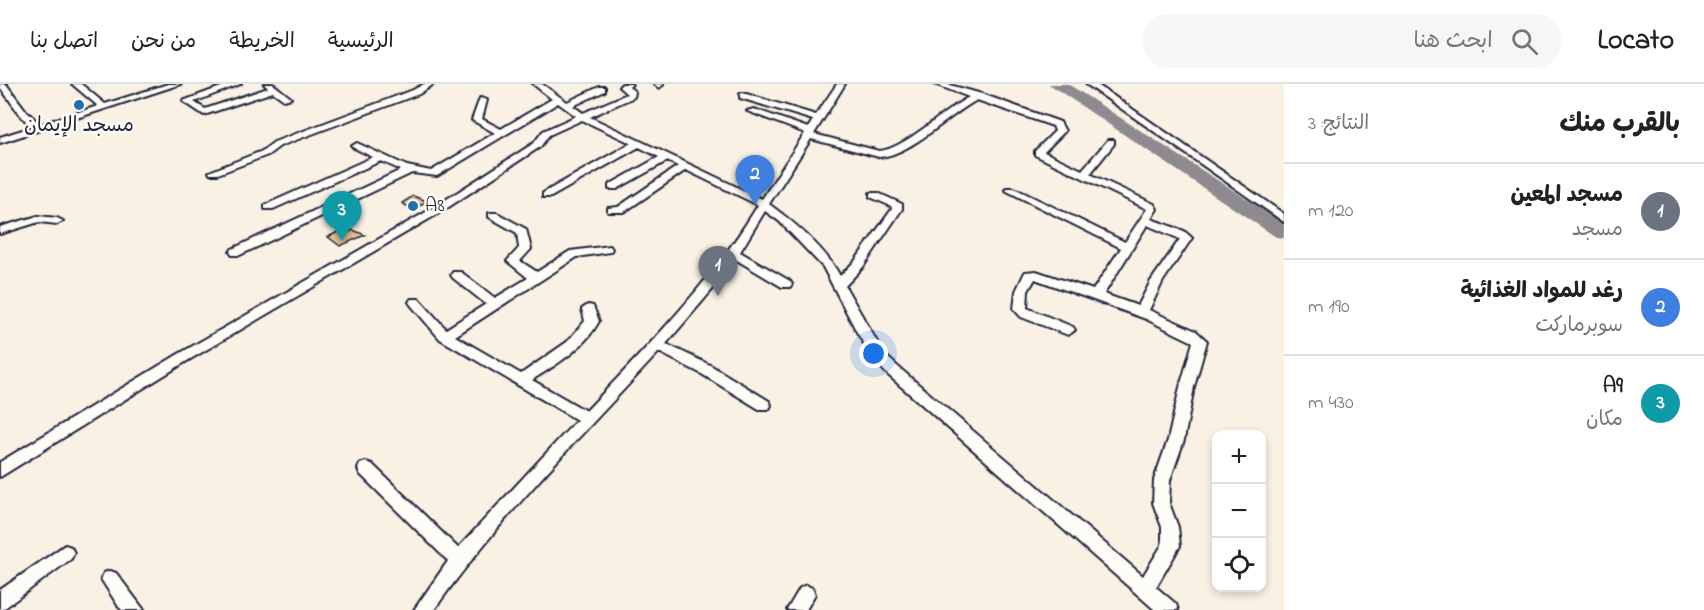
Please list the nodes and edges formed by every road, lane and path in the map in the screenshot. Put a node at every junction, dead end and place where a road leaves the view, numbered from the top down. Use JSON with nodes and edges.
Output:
{"nodes":[{"id":1,"x":2,"y":84,"type":"edge"},
{"id":2,"x":76,"y":84,"type":"edge"},
{"id":3,"x":177,"y":84,"type":"edge"},
{"id":4,"x":237,"y":84,"type":"edge"},
{"id":5,"x":430,"y":84,"type":"edge"},
{"id":6,"x":537,"y":84,"type":"edge"},
{"id":7,"x":628,"y":84,"type":"edge"},
{"id":8,"x":841,"y":84,"type":"edge"},
{"id":9,"x":938,"y":84,"type":"edge"},
{"id":10,"x":1090,"y":84,"type":"edge"},
{"id":11,"x":271,"y":86,"type":"edge"},
{"id":12,"x":602,"y":89,"type":"dead end"},
{"id":13,"x":743,"y":96,"type":"dead end"},
{"id":14,"x":979,"y":96,"type":"junction"},
{"id":15,"x":287,"y":98,"type":"dead end"},
{"id":16,"x":483,"y":100,"type":"dead end"},
{"id":17,"x":561,"y":103,"type":"junction"},
{"id":18,"x":104,"y":107,"type":"junction"},
{"id":19,"x":751,"y":111,"type":"dead end"},
{"id":20,"x":581,"y":116,"type":"junction"},
{"id":21,"x":819,"y":120,"type":"junction"},
{"id":22,"x":39,"y":128,"type":"junction"},
{"id":23,"x":501,"y":133,"type":"junction"},
{"id":24,"x":809,"y":134,"type":"junction"},
{"id":25,"x":0,"y":140,"type":"edge"},
{"id":26,"x":1111,"y":142,"type":"dead end"},
{"id":27,"x":637,"y":144,"type":"junction"},
{"id":28,"x":357,"y":146,"type":"dead end"},
{"id":29,"x":666,"y":156,"type":"junction"},
{"id":30,"x":381,"y":157,"type":"junction"},
{"id":31,"x":685,"y":166,"type":"junction"},
{"id":32,"x":410,"y":170,"type":"junction"},
{"id":33,"x":214,"y":171,"type":"dead end"},
{"id":34,"x":1084,"y":174,"type":"junction"},
{"id":35,"x":613,"y":188,"type":"dead end"},
{"id":36,"x":1010,"y":190,"type":"dead end"},
{"id":37,"x":547,"y":195,"type":"dead end"},
{"id":38,"x":874,"y":195,"type":"dead end"},
{"id":39,"x":764,"y":204,"type":"junction"},
{"id":40,"x":269,"y":207,"type":"dead end"},
{"id":41,"x":612,"y":210,"type":"dead end"},
{"id":42,"x":493,"y":214,"type":"dead end"},
{"id":43,"x":1284,"y":219,"type":"edge"},
{"id":44,"x":1144,"y":220,"type":"junction"},
{"id":45,"x":57,"y":221,"type":"dead end"},
{"id":46,"x":0,"y":231,"type":"edge"},
{"id":47,"x":1127,"y":247,"type":"junction"},
{"id":48,"x":606,"y":249,"type":"dead end"},
{"id":49,"x":236,"y":252,"type":"dead end"},
{"id":50,"x":733,"y":254,"type":"junction"},
{"id":51,"x":457,"y":275,"type":"dead end"},
{"id":52,"x":535,"y":277,"type":"junction"},
{"id":53,"x":786,"y":284,"type":"dead end"},
{"id":54,"x":839,"y":285,"type":"junction"},
{"id":55,"x":1095,"y":297,"type":"junction"},
{"id":56,"x":415,"y":302,"type":"dead end"},
{"id":57,"x":494,"y":304,"type":"junction"},
{"id":58,"x":588,"y":309,"type":"dead end"},
{"id":59,"x":1141,"y":313,"type":"junction"},
{"id":60,"x":1068,"y":330,"type":"dead end"},
{"id":61,"x":445,"y":336,"type":"junction"},
{"id":62,"x":657,"y":345,"type":"junction"},
{"id":63,"x":521,"y":381,"type":"junction"},
{"id":64,"x":764,"y":405,"type":"dead end"},
{"id":65,"x":587,"y":419,"type":"junction"},
{"id":66,"x":366,"y":469,"type":"dead end"},
{"id":67,"x":0,"y":470,"type":"edge"},
{"id":68,"x":65,"y":553,"type":"dead end"},
{"id":69,"x":459,"y":561,"type":"junction"},
{"id":70,"x":110,"y":579,"type":"dead end"},
{"id":71,"x":1145,"y":589,"type":"junction"},
{"id":72,"x":0,"y":601,"type":"edge"},
{"id":73,"x":135,"y":610,"type":"edge"},
{"id":74,"x":423,"y":610,"type":"edge"},
{"id":75,"x":1169,"y":610,"type":"edge"}],
"edges":[{"from":1,"to":22,"type":"street"},
{"from":2,"to":18,"type":"street"},
{"from":3,"to":18,"type":"street"},
{"from":4,"to":11,"type":"street"},
{"from":5,"to":33,"type":"street"},
{"from":6,"to":17,"type":"street"},
{"from":7,"to":20,"type":"street"},
{"from":8,"to":21,"type":"street"},
{"from":9,"to":14,"type":"street"},
{"from":10,"to":43,"type":"street"},
{"from":11,"to":15,"type":"street"},
{"from":12,"to":17,"type":"street"},
{"from":13,"to":21,"type":"street"},
{"from":14,"to":24,"type":"street"},
{"from":14,"to":34,"type":"street"},
{"from":16,"to":23,"type":"street"},
{"from":17,"to":20,"type":"street"},
{"from":17,"to":23,"type":"street"},
{"from":18,"to":22,"type":"street"},
{"from":19,"to":24,"type":"street"},
{"from":20,"to":27,"type":"street"},
{"from":20,"to":67,"type":"street"},
{"from":21,"to":24,"type":"street"},
{"from":22,"to":25,"type":"street"},
{"from":23,"to":32,"type":"street"},
{"from":24,"to":39,"type":"street"},
{"from":26,"to":34,"type":"street"},
{"from":27,"to":29,"type":"street"},
{"from":27,"to":37,"type":"street"},
{"from":28,"to":30,"type":"street"},
{"from":29,"to":31,"type":"street"},
{"from":29,"to":35,"type":"street"},
{"from":30,"to":32,"type":"street"},
{"from":30,"to":40,"type":"street"},
{"from":31,"to":39,"type":"street"},
{"from":31,"to":41,"type":"street"},
{"from":32,"to":49,"type":"street"},
{"from":34,"to":44,"type":"street"},
{"from":36,"to":47,"type":"street"},
{"from":38,"to":54,"type":"street"},
{"from":39,"to":50,"type":"street"},
{"from":39,"to":54,"type":"street"},
{"from":42,"to":52,"type":"street"},
{"from":44,"to":47,"type":"street"},
{"from":44,"to":59,"type":"street"},
{"from":45,"to":46,"type":"street"},
{"from":47,"to":55,"type":"street"},
{"from":48,"to":52,"type":"street"},
{"from":50,"to":53,"type":"street"},
{"from":50,"to":62,"type":"street"},
{"from":51,"to":57,"type":"street"},
{"from":52,"to":57,"type":"street"},
{"from":54,"to":71,"type":"street"},
{"from":55,"to":59,"type":"street"},
{"from":55,"to":60,"type":"street"},
{"from":56,"to":61,"type":"street"},
{"from":57,"to":61,"type":"street"},
{"from":58,"to":63,"type":"street"},
{"from":59,"to":71,"type":"street"},
{"from":61,"to":63,"type":"street"},
{"from":62,"to":64,"type":"street"},
{"from":62,"to":65,"type":"street"},
{"from":63,"to":65,"type":"street"},
{"from":65,"to":69,"type":"street"},
{"from":66,"to":69,"type":"street"},
{"from":68,"to":72,"type":"street"},
{"from":69,"to":74,"type":"street"},
{"from":70,"to":73,"type":"street"},
{"from":71,"to":75,"type":"street"}]}
